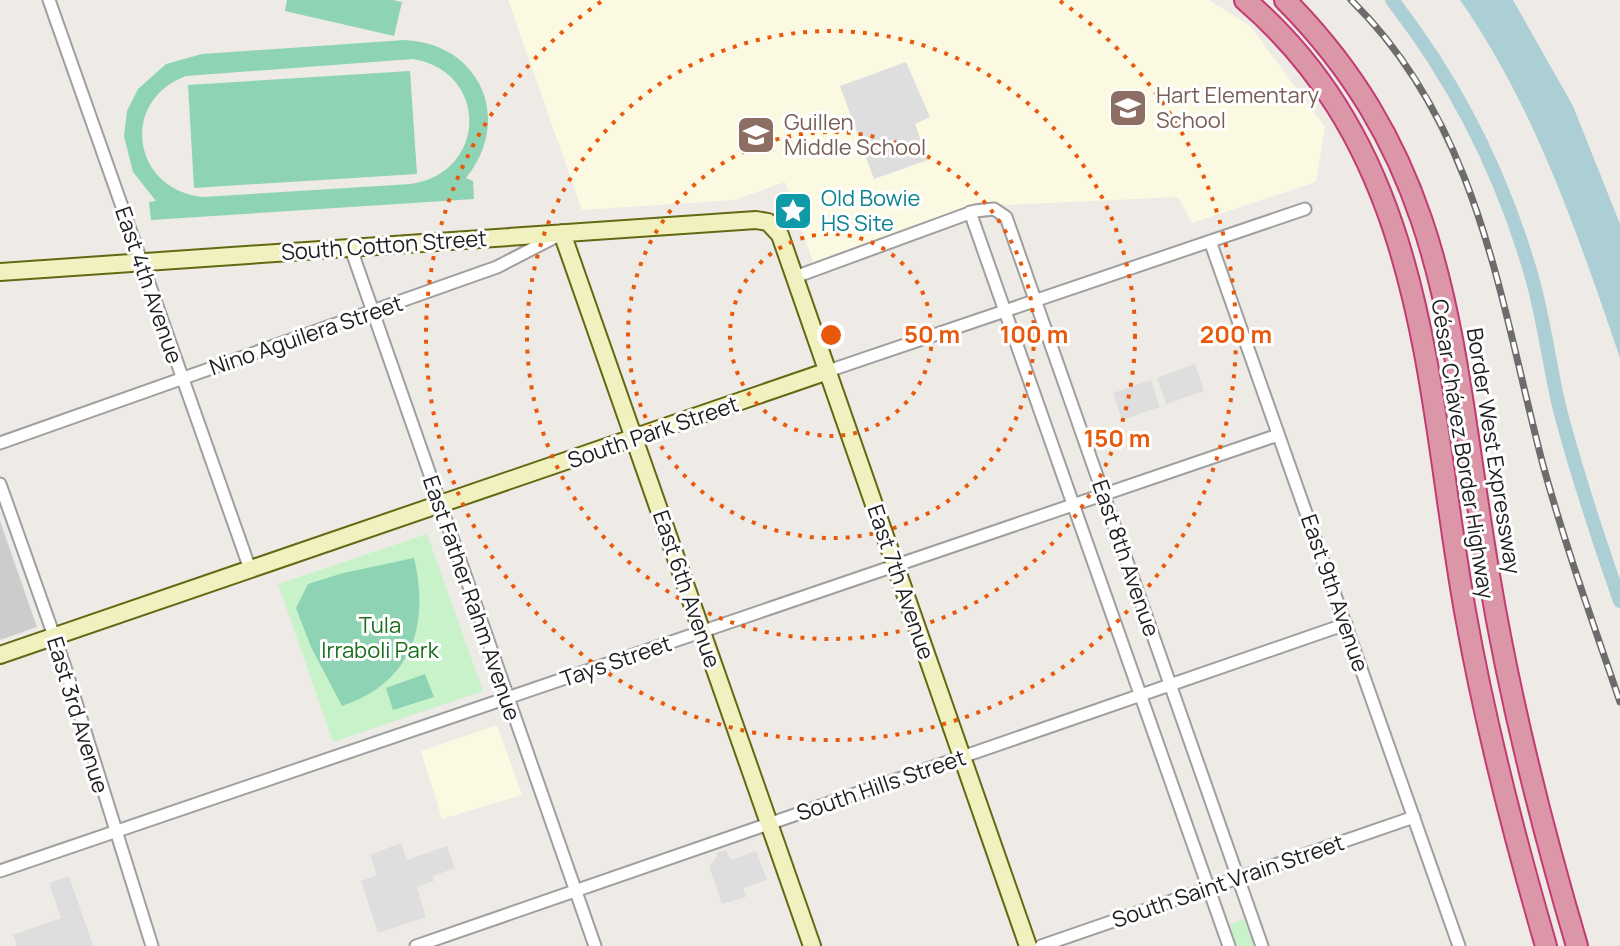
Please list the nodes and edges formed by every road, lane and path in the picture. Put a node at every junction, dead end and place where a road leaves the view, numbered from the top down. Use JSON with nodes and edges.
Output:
{"nodes":[{"id":1,"x":49,"y":0,"type":"edge"},
{"id":2,"x":1245,"y":0,"type":"edge"},
{"id":3,"x":1285,"y":0,"type":"edge"},
{"id":4,"x":1305,"y":209,"type":"dead end"},
{"id":5,"x":970,"y":212,"type":"junction"},
{"id":6,"x":768,"y":222,"type":"joint"},
{"id":7,"x":562,"y":233,"type":"junction"},
{"id":8,"x":1210,"y":241,"type":"junction"},
{"id":9,"x":351,"y":249,"type":"junction"},
{"id":10,"x":140,"y":260,"type":"junction"},
{"id":11,"x":0,"y":272,"type":"edge"},
{"id":12,"x":795,"y":277,"type":"junction"},
{"id":13,"x":1037,"y":300,"type":"junction"},
{"id":14,"x":1004,"y":312,"type":"junction"},
{"id":15,"x":372,"y":313,"type":"junction"},
{"id":16,"x":828,"y":371,"type":"junction"},
{"id":17,"x":181,"y":377,"type":"junction"},
{"id":18,"x":1278,"y":435,"type":"junction"},
{"id":19,"x":635,"y":437,"type":"junction"},
{"id":20,"x":0,"y":443,"type":"edge"},
{"id":21,"x":0,"y":484,"type":"edge"},
{"id":22,"x":1103,"y":494,"type":"junction"},
{"id":23,"x":1073,"y":505,"type":"junction"},
{"id":24,"x":440,"y":507,"type":"junction"},
{"id":25,"x":894,"y":565,"type":"junction"},
{"id":26,"x":250,"y":569,"type":"junction"},
{"id":27,"x":1346,"y":624,"type":"junction"},
{"id":28,"x":702,"y":631,"type":"junction"},
{"id":29,"x":55,"y":637,"type":"junction"},
{"id":30,"x":0,"y":655,"type":"edge"},
{"id":31,"x":1171,"y":687,"type":"junction"},
{"id":32,"x":1142,"y":696,"type":"junction"},
{"id":33,"x":507,"y":698,"type":"junction"},
{"id":34,"x":961,"y":757,"type":"junction"},
{"id":35,"x":1414,"y":817,"type":"junction"},
{"id":36,"x":769,"y":825,"type":"junction"},
{"id":37,"x":114,"y":833,"type":"junction"},
{"id":38,"x":0,"y":871,"type":"edge"},
{"id":39,"x":1239,"y":878,"type":"junction"},
{"id":40,"x":1208,"y":888,"type":"junction"},
{"id":41,"x":576,"y":892,"type":"junction"},
{"id":42,"x":152,"y":946,"type":"edge"},
{"id":43,"x":416,"y":946,"type":"edge"},
{"id":44,"x":595,"y":946,"type":"edge"},
{"id":45,"x":812,"y":946,"type":"edge"},
{"id":46,"x":1028,"y":946,"type":"edge"},
{"id":47,"x":1041,"y":946,"type":"edge"},
{"id":48,"x":1229,"y":946,"type":"edge"},
{"id":49,"x":1262,"y":946,"type":"edge"},
{"id":50,"x":1459,"y":946,"type":"edge"},
{"id":51,"x":1546,"y":946,"type":"edge"},
{"id":52,"x":1577,"y":946,"type":"edge"}],
"edges":[{"from":1,"to":10,"type":"street","name":"East 4th Avenue"},
{"from":2,"to":51,"type":"highway","name":"César Chávez Border Highway"},
{"from":3,"to":52,"type":"highway","name":"Border West Expressway"},
{"from":4,"to":8,"type":"street","name":"South Park Street"},
{"from":5,"to":12,"type":"street"},
{"from":5,"to":13,"type":"street","name":"East 8th Avenue"},
{"from":5,"to":14,"type":"street","name":"East 8th Avenue"},
{"from":6,"to":7,"type":"street","name":"South Cotton Street"},
{"from":6,"to":12,"type":"street","name":"East 7th Avenue"},
{"from":7,"to":9,"type":"street","name":"South Cotton Street"},
{"from":7,"to":15,"type":"street","name":"Nino Aguilera Street"},
{"from":7,"to":19,"type":"street","name":"East 6th Avenue"},
{"from":8,"to":13,"type":"street","name":"South Park Street"},
{"from":8,"to":18,"type":"street","name":"East 9th Avenue"},
{"from":9,"to":10,"type":"street","name":"South Cotton Street"},
{"from":9,"to":15,"type":"street","name":"East Father Rahm Avenue"},
{"from":10,"to":11,"type":"street","name":"South Cotton Street"},
{"from":10,"to":17,"type":"street","name":"East 4th Avenue"},
{"from":12,"to":16,"type":"street","name":"East 7th Avenue"},
{"from":13,"to":14,"type":"street","name":"South Park Street"},
{"from":13,"to":22,"type":"street","name":"East 8th Avenue"},
{"from":14,"to":16,"type":"street","name":"South Park Street"},
{"from":14,"to":23,"type":"street","name":"East 8th Avenue"},
{"from":15,"to":17,"type":"street","name":"Nino Aguilera Street"},
{"from":15,"to":24,"type":"street","name":"East Father Rahm Avenue"},
{"from":16,"to":19,"type":"street","name":"South Park Street"},
{"from":16,"to":25,"type":"street","name":"East 7th Avenue"},
{"from":17,"to":20,"type":"street","name":"Nino Aguilera Street"},
{"from":17,"to":26,"type":"street","name":"East 4th Avenue"},
{"from":18,"to":22,"type":"street","name":"Tays Street"},
{"from":18,"to":27,"type":"street","name":"East 9th Avenue"},
{"from":19,"to":24,"type":"street","name":"South Park Street"},
{"from":19,"to":28,"type":"street","name":"East 6th Avenue"},
{"from":21,"to":29,"type":"street","name":"East 3rd Avenue"},
{"from":22,"to":23,"type":"street","name":"Tays Street"},
{"from":22,"to":31,"type":"street","name":"East 8th Avenue"},
{"from":23,"to":25,"type":"street","name":"Tays Street"},
{"from":23,"to":32,"type":"street","name":"East 8th Avenue"},
{"from":24,"to":26,"type":"street","name":"South Park Street"},
{"from":24,"to":33,"type":"street","name":"East Father Rahm Avenue"},
{"from":25,"to":28,"type":"street","name":"Tays Street"},
{"from":25,"to":34,"type":"street","name":"East 7th Avenue"},
{"from":26,"to":29,"type":"street","name":"South Park Street"},
{"from":27,"to":31,"type":"street","name":"South Hills Street"},
{"from":27,"to":35,"type":"street","name":"East 9th Avenue"},
{"from":28,"to":33,"type":"street","name":"Tays Street"},
{"from":28,"to":36,"type":"street","name":"East 6th Avenue"},
{"from":29,"to":30,"type":"street","name":"South Park Street"},
{"from":29,"to":37,"type":"street","name":"East 3rd Avenue"},
{"from":31,"to":32,"type":"street","name":"South Hills Street"},
{"from":31,"to":39,"type":"street","name":"East 8th Avenue"},
{"from":32,"to":34,"type":"street","name":"South Hills Street"},
{"from":32,"to":40,"type":"street","name":"East 8th Avenue"},
{"from":33,"to":37,"type":"street","name":"Tays Street"},
{"from":33,"to":41,"type":"street","name":"East Father Rahm Avenue"},
{"from":34,"to":36,"type":"street","name":"South Hills Street"},
{"from":34,"to":46,"type":"street","name":"East 7th Avenue"},
{"from":35,"to":39,"type":"street","name":"South Saint Vrain Street"},
{"from":35,"to":50,"type":"street","name":"East 9th Avenue"},
{"from":36,"to":41,"type":"street","name":"South Hills Street"},
{"from":36,"to":45,"type":"street","name":"East 6th Avenue"},
{"from":37,"to":38,"type":"street","name":"Tays Street"},
{"from":37,"to":42,"type":"street","name":"East 3rd Avenue"},
{"from":39,"to":40,"type":"street","name":"South Saint Vrain Street"},
{"from":39,"to":49,"type":"street","name":"East 8th Avenue"},
{"from":40,"to":47,"type":"street","name":"South Saint Vrain Street"},
{"from":40,"to":48,"type":"street","name":"East 8th Avenue"},
{"from":41,"to":43,"type":"street","name":"South Hills Street"},
{"from":41,"to":44,"type":"street","name":"East Father Rahm Avenue"}]}
